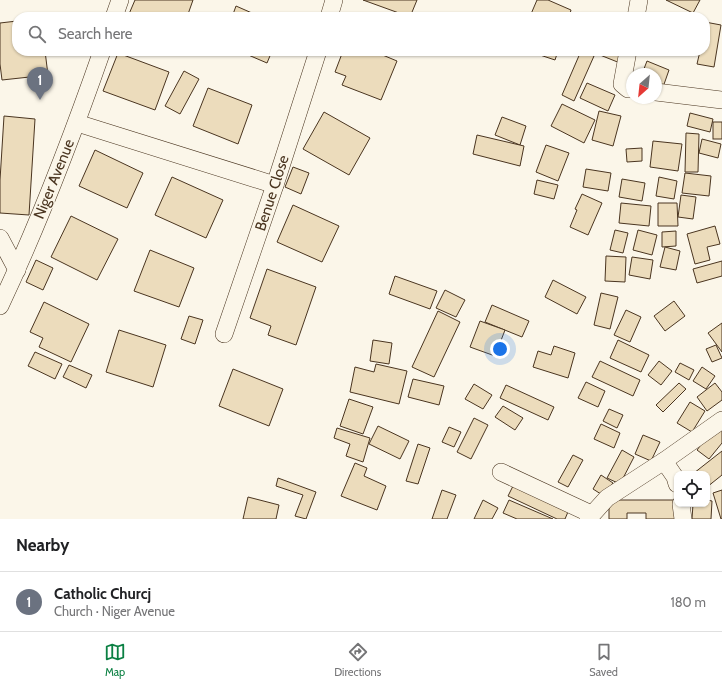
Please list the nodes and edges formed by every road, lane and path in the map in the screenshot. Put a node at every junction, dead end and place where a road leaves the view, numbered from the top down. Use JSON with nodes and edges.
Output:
{"nodes":[{"id":1,"x":120,"y":0,"type":"edge"},
{"id":2,"x":334,"y":0,"type":"edge"},
{"id":3,"x":639,"y":0,"type":"edge"},
{"id":4,"x":116,"y":12,"type":"edge"},
{"id":5,"x":330,"y":12,"type":"edge"},
{"id":6,"x":637,"y":12,"type":"edge"},
{"id":7,"x":100,"y":56,"type":"edge"},
{"id":8,"x":316,"y":56,"type":"edge"},
{"id":9,"x":627,"y":56,"type":"edge"},
{"id":10,"x":626,"y":87,"type":"edge"},
{"id":11,"x":662,"y":93,"type":"edge"},
{"id":12,"x":722,"y":100,"type":"edge"},
{"id":13,"x":77,"y":122,"type":"junction"},
{"id":14,"x":275,"y":186,"type":"junction"},
{"id":15,"x":0,"y":238,"type":"edge"},
{"id":16,"x":17,"y":270,"type":"junction"},
{"id":17,"x":0,"y":306,"type":"edge"},
{"id":18,"x":224,"y":334,"type":"dead end"},
{"id":19,"x":722,"y":420,"type":"edge"},
{"id":20,"x":664,"y":461,"type":"junction"},
{"id":21,"x":501,"y":472,"type":"dead end"},
{"id":22,"x":674,"y":476,"type":"edge"},
{"id":23,"x":681,"y":507,"type":"edge"},
{"id":24,"x":590,"y":517,"type":"edge"},
{"id":25,"x":683,"y":519,"type":"edge"}],
"edges":[{"from":1,"to":4,"type":"street"},
{"from":2,"to":5,"type":"street"},
{"from":3,"to":6,"type":"street"},
{"from":7,"to":13,"type":"street","name":"Niger Avenue"},
{"from":8,"to":14,"type":"street","name":"Benue Close"},
{"from":9,"to":10,"type":"street"},
{"from":11,"to":12,"type":"street"},
{"from":13,"to":14,"type":"street"},
{"from":13,"to":16,"type":"street","name":"Niger Avenue"},
{"from":14,"to":18,"type":"street","name":"Benue Close"},
{"from":15,"to":16,"type":"street"},
{"from":16,"to":17,"type":"street","name":"Niger Avenue"},
{"from":19,"to":20,"type":"street"},
{"from":20,"to":22,"type":"street"},
{"from":20,"to":24,"type":"street"},
{"from":21,"to":24,"type":"street"},
{"from":23,"to":25,"type":"street"}]}
